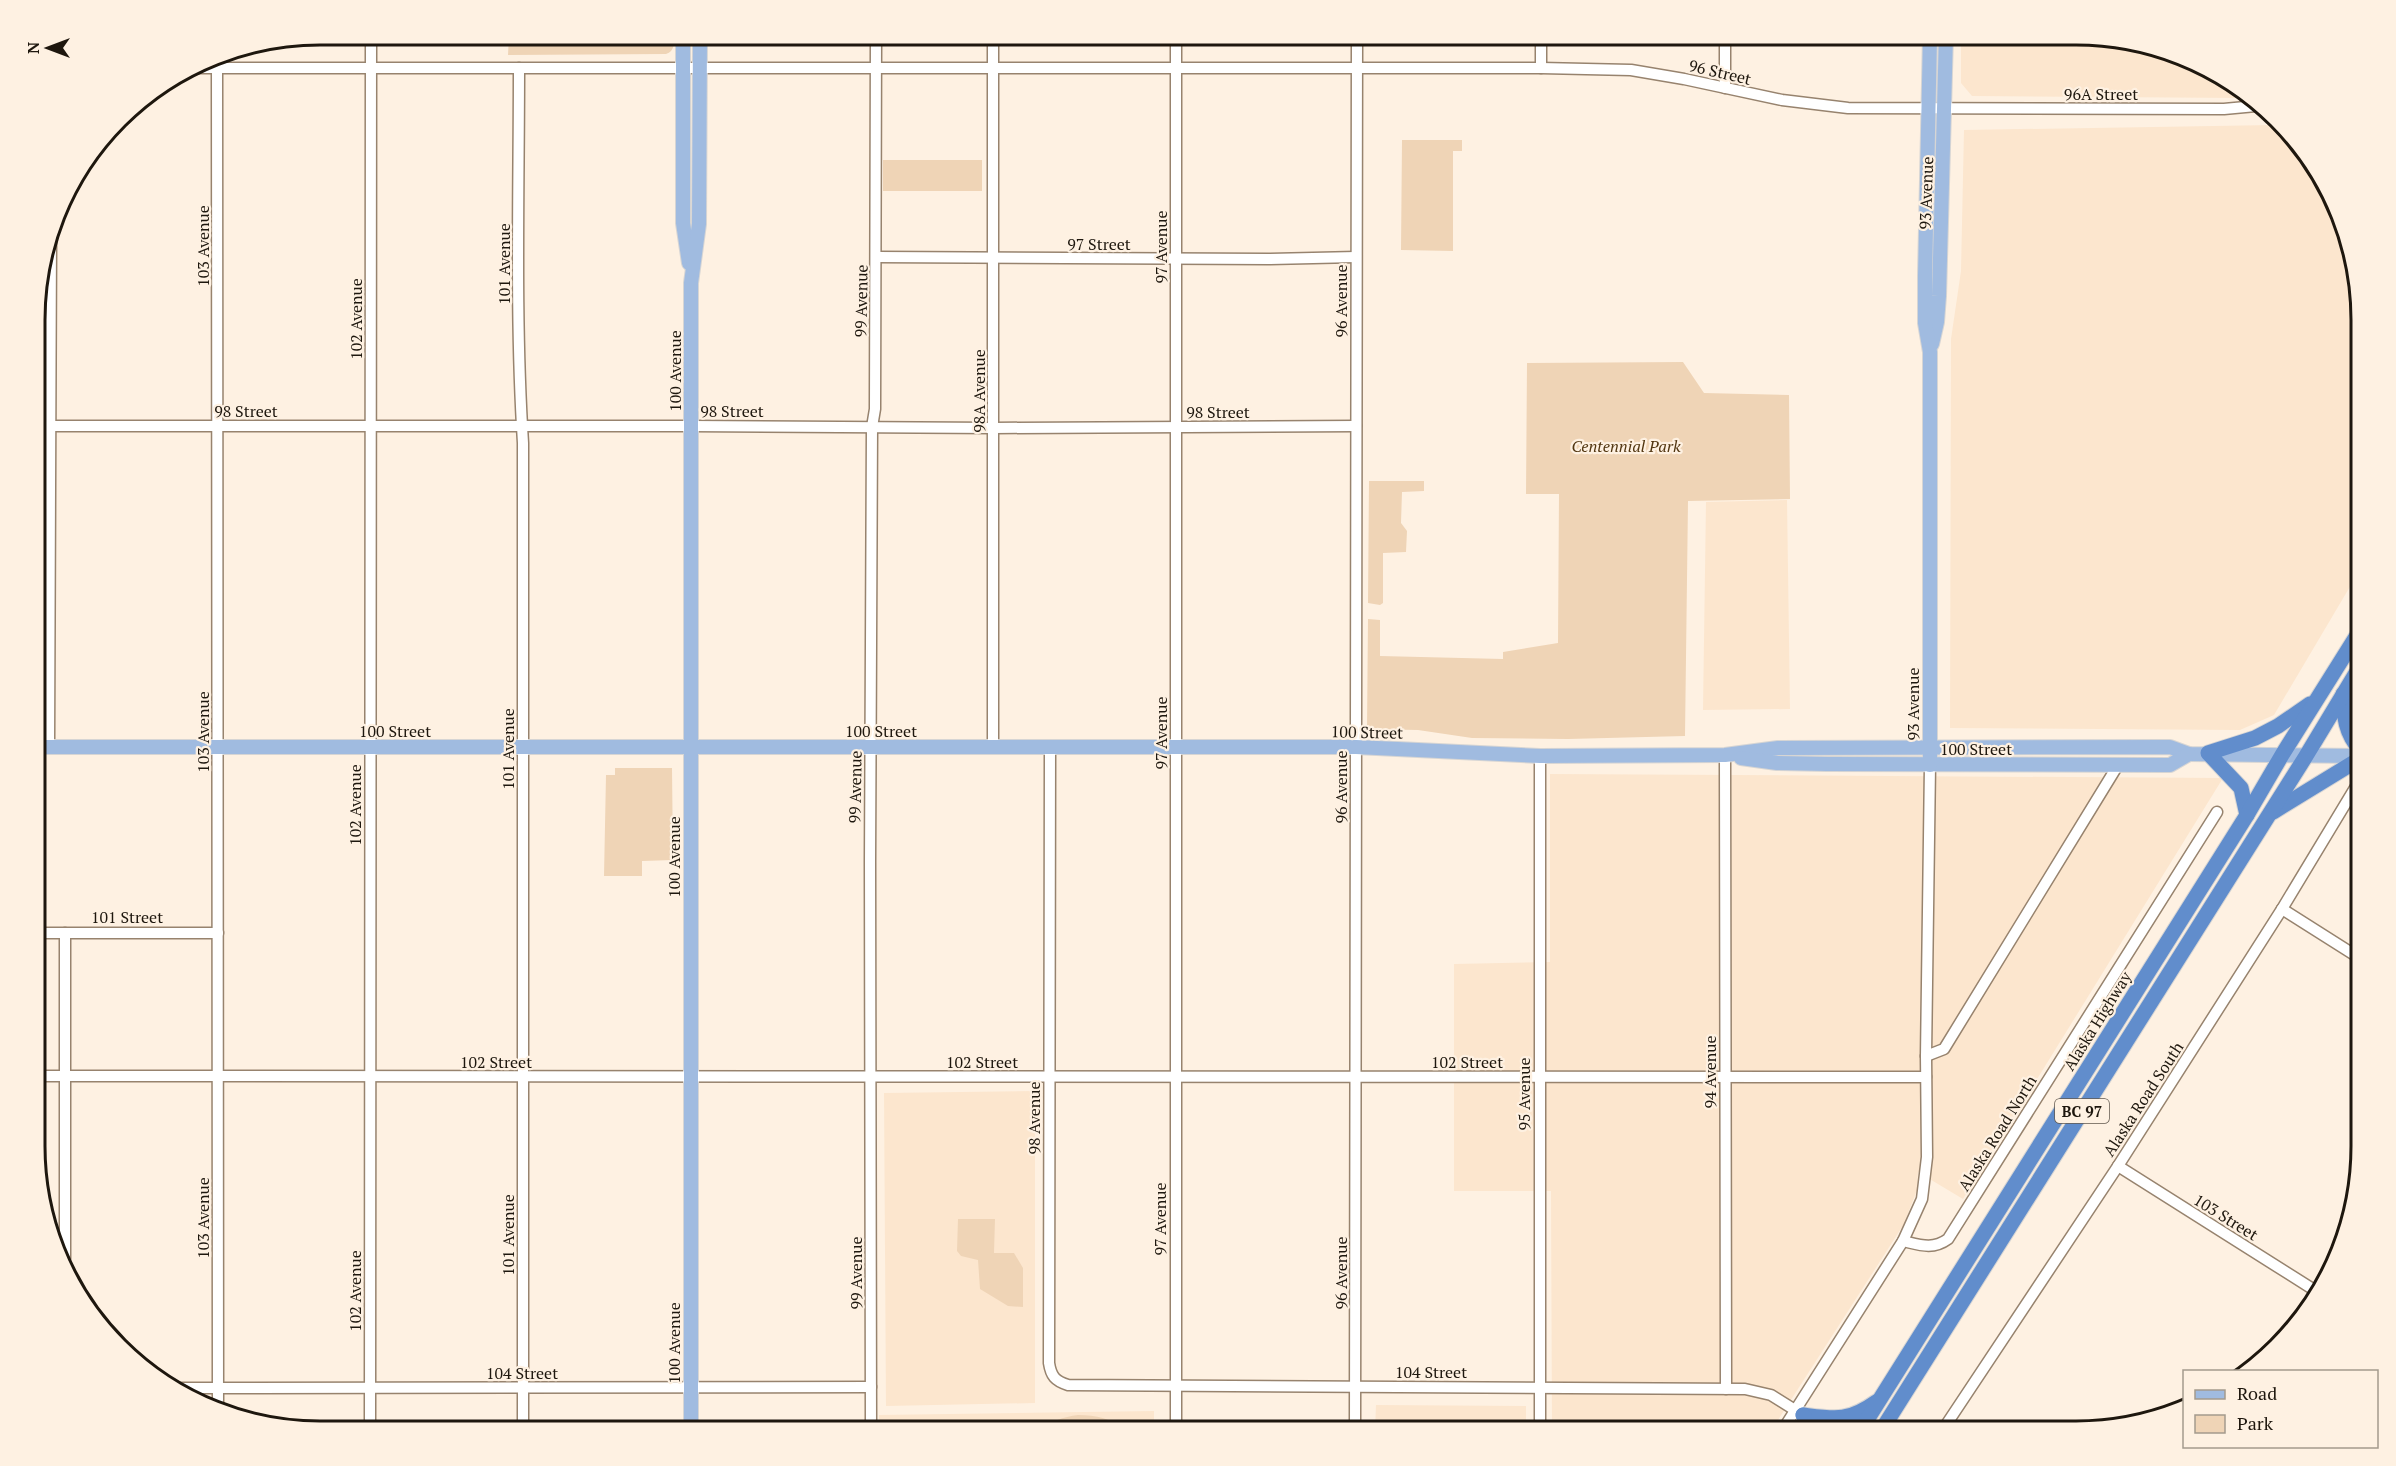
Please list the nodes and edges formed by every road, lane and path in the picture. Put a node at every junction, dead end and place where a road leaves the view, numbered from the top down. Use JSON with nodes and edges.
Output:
{"nodes":[{"id":1,"x":371,"y":45,"type":"edge"},
{"id":2,"x":683,"y":45,"type":"edge"},
{"id":3,"x":700,"y":45,"type":"edge"},
{"id":4,"x":876,"y":45,"type":"edge"},
{"id":5,"x":993,"y":45,"type":"edge"},
{"id":6,"x":1176,"y":45,"type":"edge"},
{"id":7,"x":1358,"y":45,"type":"edge"},
{"id":8,"x":1541,"y":45,"type":"edge"},
{"id":9,"x":1725,"y":45,"type":"edge"},
{"id":10,"x":1930,"y":45,"type":"edge"},
{"id":11,"x":1946,"y":45,"type":"edge"},
{"id":12,"x":210,"y":68,"type":"edge"},
{"id":13,"x":217,"y":68,"type":"junction"},
{"id":14,"x":519,"y":68,"type":"junction"},
{"id":15,"x":683,"y":68,"type":"junction"},
{"id":16,"x":700,"y":68,"type":"junction"},
{"id":17,"x":876,"y":68,"type":"junction"},
{"id":18,"x":993,"y":68,"type":"junction"},
{"id":19,"x":1176,"y":68,"type":"junction"},
{"id":20,"x":1357,"y":68,"type":"junction"},
{"id":21,"x":1541,"y":68,"type":"junction"},
{"id":22,"x":371,"y":69,"type":"junction"},
{"id":23,"x":1725,"y":88,"type":"junction"},
{"id":24,"x":2249,"y":107,"type":"edge"},
{"id":25,"x":1928,"y":109,"type":"junction"},
{"id":26,"x":1945,"y":109,"type":"junction"},
{"id":27,"x":877,"y":257,"type":"junction"},
{"id":28,"x":993,"y":257,"type":"junction"},
{"id":29,"x":1356,"y":257,"type":"junction"},
{"id":30,"x":1176,"y":259,"type":"junction"},
{"id":31,"x":51,"y":262,"type":"edge"},
{"id":32,"x":691,"y":283,"type":"junction"},
{"id":33,"x":1930,"y":352,"type":"junction"},
{"id":34,"x":218,"y":425,"type":"junction"},
{"id":35,"x":45,"y":426,"type":"edge"},
{"id":36,"x":51,"y":426,"type":"junction"},
{"id":37,"x":371,"y":426,"type":"junction"},
{"id":38,"x":522,"y":426,"type":"junction"},
{"id":39,"x":691,"y":426,"type":"junction"},
{"id":40,"x":1356,"y":426,"type":"junction"},
{"id":41,"x":872,"y":427,"type":"junction"},
{"id":42,"x":995,"y":428,"type":"junction"},
{"id":43,"x":1175,"y":428,"type":"junction"},
{"id":44,"x":2351,"y":644,"type":"edge"},
{"id":45,"x":45,"y":667,"type":"edge"},
{"id":46,"x":2351,"y":681,"type":"edge"},
{"id":47,"x":2343,"y":694,"type":"junction"},
{"id":48,"x":2315,"y":700,"type":"junction"},
{"id":49,"x":2351,"y":741,"type":"edge"},
{"id":50,"x":45,"y":747,"type":"edge"},
{"id":51,"x":218,"y":747,"type":"junction"},
{"id":52,"x":523,"y":747,"type":"junction"},
{"id":53,"x":871,"y":747,"type":"junction"},
{"id":54,"x":1356,"y":747,"type":"junction"},
{"id":55,"x":1930,"y":747,"type":"junction"},
{"id":56,"x":2087,"y":747,"type":"junction"},
{"id":57,"x":370,"y":748,"type":"junction"},
{"id":58,"x":691,"y":748,"type":"junction"},
{"id":59,"x":993,"y":748,"type":"junction"},
{"id":60,"x":1050,"y":748,"type":"junction"},
{"id":61,"x":1176,"y":748,"type":"junction"},
{"id":62,"x":2208,"y":753,"type":"junction"},
{"id":63,"x":2189,"y":754,"type":"junction"},
{"id":64,"x":1725,"y":755,"type":"junction"},
{"id":65,"x":2282,"y":755,"type":"junction"},
{"id":66,"x":1540,"y":756,"type":"junction"},
{"id":67,"x":2306,"y":756,"type":"junction"},
{"id":68,"x":2351,"y":757,"type":"edge"},
{"id":69,"x":2351,"y":763,"type":"edge"},
{"id":70,"x":1930,"y":765,"type":"junction"},
{"id":71,"x":2028,"y":765,"type":"junction"},
{"id":72,"x":2118,"y":765,"type":"junction"},
{"id":73,"x":2351,"y":795,"type":"edge"},
{"id":74,"x":2217,"y":812,"type":"dead end"},
{"id":75,"x":2247,"y":815,"type":"junction"},
{"id":76,"x":2268,"y":816,"type":"junction"},
{"id":77,"x":2282,"y":909,"type":"junction"},
{"id":78,"x":45,"y":933,"type":"edge"},
{"id":79,"x":65,"y":933,"type":"junction"},
{"id":80,"x":218,"y":933,"type":"junction"},
{"id":81,"x":2351,"y":953,"type":"edge"},
{"id":82,"x":1926,"y":1056,"type":"junction"},
{"id":83,"x":45,"y":1076,"type":"edge"},
{"id":84,"x":66,"y":1076,"type":"junction"},
{"id":85,"x":370,"y":1076,"type":"junction"},
{"id":86,"x":1539,"y":1076,"type":"junction"},
{"id":87,"x":218,"y":1077,"type":"junction"},
{"id":88,"x":523,"y":1077,"type":"junction"},
{"id":89,"x":690,"y":1077,"type":"junction"},
{"id":90,"x":870,"y":1077,"type":"junction"},
{"id":91,"x":1174,"y":1077,"type":"junction"},
{"id":92,"x":1357,"y":1077,"type":"junction"},
{"id":93,"x":1725,"y":1077,"type":"junction"},
{"id":94,"x":1926,"y":1077,"type":"junction"},
{"id":95,"x":1049,"y":1078,"type":"junction"},
{"id":96,"x":2118,"y":1166,"type":"junction"},
{"id":97,"x":1903,"y":1241,"type":"junction"},
{"id":98,"x":65,"y":1248,"type":"edge"},
{"id":99,"x":2311,"y":1288,"type":"edge"},
{"id":100,"x":1054,"y":1378,"type":"joint"},
{"id":101,"x":1176,"y":1385,"type":"junction"},
{"id":102,"x":871,"y":1387,"type":"junction"},
{"id":103,"x":1356,"y":1387,"type":"junction"},
{"id":104,"x":190,"y":1388,"type":"edge"},
{"id":105,"x":218,"y":1388,"type":"junction"},
{"id":106,"x":523,"y":1388,"type":"junction"},
{"id":107,"x":691,"y":1388,"type":"junction"},
{"id":108,"x":1541,"y":1388,"type":"junction"},
{"id":109,"x":370,"y":1389,"type":"junction"},
{"id":110,"x":1726,"y":1389,"type":"junction"},
{"id":111,"x":1882,"y":1397,"type":"junction"},
{"id":112,"x":218,"y":1401,"type":"edge"},
{"id":113,"x":1897,"y":1406,"type":"junction"},
{"id":114,"x":1799,"y":1412,"type":"junction"},
{"id":115,"x":370,"y":1421,"type":"edge"},
{"id":116,"x":523,"y":1421,"type":"edge"},
{"id":117,"x":691,"y":1421,"type":"edge"},
{"id":118,"x":871,"y":1421,"type":"edge"},
{"id":119,"x":1176,"y":1421,"type":"edge"},
{"id":120,"x":1356,"y":1421,"type":"edge"},
{"id":121,"x":1540,"y":1421,"type":"edge"},
{"id":122,"x":1791,"y":1421,"type":"edge"},
{"id":123,"x":1806,"y":1421,"type":"edge"},
{"id":124,"x":1810,"y":1421,"type":"edge"},
{"id":125,"x":1868,"y":1421,"type":"edge"},
{"id":126,"x":1887,"y":1421,"type":"edge"},
{"id":127,"x":1893,"y":1421,"type":"edge"},
{"id":128,"x":1949,"y":1421,"type":"edge"}],
"edges":[{"from":1,"to":22,"type":"street","name":"102 Avenue"},
{"from":2,"to":15,"type":"main road","name":"100 Avenue"},
{"from":3,"to":16,"type":"main road","name":"100 Avenue"},
{"from":4,"to":17,"type":"street","name":"99 Avenue"},
{"from":5,"to":18,"type":"street","name":"98A Avenue"},
{"from":6,"to":19,"type":"street","name":"97 Avenue"},
{"from":7,"to":20,"type":"street","name":"96 Avenue"},
{"from":8,"to":21,"type":"street"},
{"from":9,"to":23,"type":"street"},
{"from":10,"to":25,"type":"main road","name":"93 Avenue"},
{"from":11,"to":26,"type":"main road","name":"93 Avenue"},
{"from":12,"to":13,"type":"street","name":"96 Street"},
{"from":13,"to":22,"type":"street","name":"96 Street"},
{"from":13,"to":34,"type":"street","name":"103 Avenue"},
{"from":14,"to":15,"type":"street","name":"96 Street"},
{"from":14,"to":22,"type":"street","name":"96 Street"},
{"from":14,"to":38,"type":"street","name":"101 Avenue"},
{"from":15,"to":16,"type":"street","name":"96 Street"},
{"from":15,"to":32,"type":"main road","name":"100 Avenue"},
{"from":16,"to":17,"type":"street","name":"96 Street"},
{"from":16,"to":32,"type":"main road","name":"100 Avenue"},
{"from":17,"to":18,"type":"street","name":"96 Street"},
{"from":17,"to":27,"type":"street","name":"99 Avenue"},
{"from":18,"to":19,"type":"street","name":"96 Street"},
{"from":18,"to":28,"type":"street","name":"98A Avenue"},
{"from":19,"to":20,"type":"street","name":"96 Street"},
{"from":19,"to":30,"type":"street","name":"97 Avenue"},
{"from":20,"to":21,"type":"street","name":"96 Street"},
{"from":20,"to":29,"type":"street","name":"96 Avenue"},
{"from":21,"to":23,"type":"street","name":"96 Street"},
{"from":22,"to":37,"type":"street","name":"102 Avenue"},
{"from":23,"to":25,"type":"street","name":"96 Street"},
{"from":24,"to":26,"type":"street","name":"96A Street"},
{"from":25,"to":26,"type":"street","name":"96 Street"},
{"from":25,"to":33,"type":"main road","name":"93 Avenue"},
{"from":26,"to":33,"type":"main road","name":"93 Avenue"},
{"from":27,"to":28,"type":"street","name":"97 Street"},
{"from":27,"to":41,"type":"street","name":"99 Avenue"},
{"from":28,"to":30,"type":"street","name":"97 Street"},
{"from":28,"to":42,"type":"street","name":"98A Avenue"},
{"from":29,"to":30,"type":"street","name":"97 Street"},
{"from":29,"to":40,"type":"street","name":"96 Avenue"},
{"from":30,"to":43,"type":"street","name":"97 Avenue"},
{"from":31,"to":36,"type":"street"},
{"from":32,"to":39,"type":"main road","name":"100 Avenue"},
{"from":33,"to":55,"type":"main road","name":"93 Avenue"},
{"from":34,"to":36,"type":"street","name":"98 Street"},
{"from":34,"to":37,"type":"street","name":"98 Street"},
{"from":34,"to":51,"type":"street","name":"103 Avenue"},
{"from":35,"to":36,"type":"street","name":"98 Street"},
{"from":36,"to":45,"type":"street"},
{"from":37,"to":38,"type":"street","name":"98 Street"},
{"from":37,"to":57,"type":"street","name":"102 Avenue"},
{"from":38,"to":39,"type":"street","name":"98 Street"},
{"from":38,"to":52,"type":"street","name":"101 Avenue"},
{"from":39,"to":41,"type":"street","name":"98 Street"},
{"from":39,"to":58,"type":"main road","name":"100 Avenue"},
{"from":40,"to":43,"type":"street","name":"98 Street"},
{"from":40,"to":54,"type":"street","name":"96 Avenue"},
{"from":41,"to":42,"type":"street","name":"98 Street"},
{"from":41,"to":53,"type":"street","name":"99 Avenue"},
{"from":42,"to":43,"type":"street","name":"98 Street"},
{"from":42,"to":59,"type":"street","name":"98A Avenue"},
{"from":43,"to":61,"type":"street","name":"97 Avenue"},
{"from":44,"to":48,"type":"highway","name":"Alaska Highway","number":"BC 97"},
{"from":46,"to":47,"type":"highway","number":"BC 97"},
{"from":47,"to":49,"type":"highway"},
{"from":47,"to":67,"type":"highway","number":"BC 97"},
{"from":48,"to":62,"type":"highway"},
{"from":48,"to":65,"type":"highway","name":"Alaska Highway","number":"BC 97"},
{"from":50,"to":51,"type":"main road","name":"100 Street"},
{"from":51,"to":57,"type":"main road","name":"100 Street"},
{"from":51,"to":80,"type":"street","name":"103 Avenue"},
{"from":52,"to":57,"type":"main road","name":"100 Street"},
{"from":52,"to":58,"type":"main road","name":"100 Street"},
{"from":52,"to":88,"type":"street","name":"101 Avenue"},
{"from":53,"to":58,"type":"main road","name":"100 Street"},
{"from":53,"to":59,"type":"main road","name":"100 Street"},
{"from":53,"to":90,"type":"street","name":"99 Avenue"},
{"from":54,"to":61,"type":"main road","name":"100 Street"},
{"from":54,"to":66,"type":"main road","name":"100 Street"},
{"from":54,"to":92,"type":"street","name":"96 Avenue"},
{"from":55,"to":56,"type":"main road","name":"100 Street"},
{"from":55,"to":64,"type":"main road","name":"100 Street"},
{"from":55,"to":70,"type":"main road","name":"93 Avenue"},
{"from":56,"to":63,"type":"main road","name":"100 Street"},
{"from":56,"to":71,"type":"main road"},
{"from":57,"to":85,"type":"street","name":"102 Avenue"},
{"from":58,"to":89,"type":"main road","name":"100 Avenue"},
{"from":59,"to":60,"type":"main road","name":"100 Street"},
{"from":60,"to":61,"type":"main road","name":"100 Street"},
{"from":60,"to":95,"type":"street","name":"98 Avenue"},
{"from":61,"to":91,"type":"street","name":"97 Avenue"},
{"from":62,"to":63,"type":"main road","name":"100 Street"},
{"from":62,"to":65,"type":"main road","name":"100 Street"},
{"from":62,"to":75,"type":"highway"},
{"from":63,"to":72,"type":"main road","name":"100 Street"},
{"from":64,"to":66,"type":"main road","name":"100 Street"},
{"from":64,"to":70,"type":"main road","name":"100 Street"},
{"from":64,"to":93,"type":"street","name":"94 Avenue"},
{"from":65,"to":67,"type":"main road","name":"100 Street"},
{"from":65,"to":75,"type":"highway","name":"Alaska Highway","number":"BC 97"},
{"from":66,"to":86,"type":"street","name":"95 Avenue"},
{"from":67,"to":68,"type":"main road","name":"100 Street"},
{"from":67,"to":76,"type":"highway","number":"BC 97"},
{"from":69,"to":76,"type":"highway"},
{"from":70,"to":71,"type":"main road","name":"100 Street"},
{"from":70,"to":82,"type":"street","name":"93 Avenue"},
{"from":71,"to":72,"type":"main road","name":"100 Street"},
{"from":72,"to":82,"type":"street"},
{"from":73,"to":77,"type":"street","name":"Alaska Road South"},
{"from":74,"to":97,"type":"street","name":"Alaska Road North"},
{"from":75,"to":111,"type":"highway","name":"Alaska Highway","number":"BC 97"},
{"from":76,"to":113,"type":"highway","number":"BC 97"},
{"from":77,"to":81,"type":"street"},
{"from":77,"to":96,"type":"street","name":"Alaska Road South"},
{"from":78,"to":79,"type":"street","name":"101 Street"},
{"from":79,"to":80,"type":"street","name":"101 Street"},
{"from":79,"to":84,"type":"street"},
{"from":80,"to":87,"type":"street","name":"103 Avenue"},
{"from":82,"to":94,"type":"street","name":"93 Avenue"},
{"from":83,"to":84,"type":"street","name":"102 Street"},
{"from":84,"to":87,"type":"street","name":"102 Street"},
{"from":84,"to":98,"type":"street"},
{"from":85,"to":87,"type":"street","name":"102 Street"},
{"from":85,"to":88,"type":"street","name":"102 Street"},
{"from":85,"to":109,"type":"street","name":"102 Avenue"},
{"from":86,"to":92,"type":"street","name":"102 Street"},
{"from":86,"to":93,"type":"street","name":"102 Street"},
{"from":86,"to":108,"type":"street","name":"95 Avenue"},
{"from":87,"to":105,"type":"street","name":"103 Avenue"},
{"from":88,"to":89,"type":"street","name":"102 Street"},
{"from":88,"to":106,"type":"street","name":"101 Avenue"},
{"from":89,"to":90,"type":"street","name":"102 Street"},
{"from":89,"to":107,"type":"main road","name":"100 Avenue"},
{"from":90,"to":95,"type":"street","name":"102 Street"},
{"from":90,"to":102,"type":"street","name":"99 Avenue"},
{"from":91,"to":92,"type":"street","name":"102 Street"},
{"from":91,"to":95,"type":"street","name":"102 Street"},
{"from":91,"to":101,"type":"street","name":"97 Avenue"},
{"from":92,"to":103,"type":"street","name":"96 Avenue"},
{"from":93,"to":94,"type":"street","name":"102 Street"},
{"from":93,"to":110,"type":"street","name":"94 Avenue"},
{"from":94,"to":97,"type":"street","name":"93 Avenue"},
{"from":95,"to":100,"type":"street","name":"98 Avenue"},
{"from":96,"to":99,"type":"street","name":"103 Street"},
{"from":96,"to":128,"type":"street","name":"Alaska Road South"},
{"from":97,"to":114,"type":"street"},
{"from":100,"to":101,"type":"street","name":"104 Street"},
{"from":101,"to":103,"type":"street","name":"104 Street"},
{"from":101,"to":119,"type":"street","name":"97 Avenue"},
{"from":102,"to":107,"type":"street","name":"104 Street"},
{"from":102,"to":118,"type":"street","name":"99 Avenue"},
{"from":103,"to":108,"type":"street","name":"104 Street"},
{"from":103,"to":120,"type":"street","name":"96 Avenue"},
{"from":104,"to":105,"type":"street","name":"104 Street"},
{"from":105,"to":109,"type":"street","name":"104 Street"},
{"from":105,"to":112,"type":"street","name":"103 Avenue"},
{"from":106,"to":107,"type":"street","name":"104 Street"},
{"from":106,"to":109,"type":"street","name":"104 Street"},
{"from":106,"to":116,"type":"street","name":"101 Avenue"},
{"from":107,"to":117,"type":"main road","name":"100 Avenue"},
{"from":108,"to":110,"type":"street","name":"104 Street"},
{"from":108,"to":121,"type":"street","name":"95 Avenue"},
{"from":109,"to":115,"type":"street","name":"102 Avenue"},
{"from":110,"to":114,"type":"street","name":"104 Street"},
{"from":111,"to":114,"type":"highway"},
{"from":111,"to":125,"type":"highway","name":"Alaska Highway","number":"BC 97"},
{"from":113,"to":126,"type":"highway","number":"BC 97"},
{"from":113,"to":127,"type":"highway"},
{"from":114,"to":122,"type":"street"},
{"from":114,"to":123,"type":"highway"},
{"from":114,"to":124,"type":"highway"}]}
